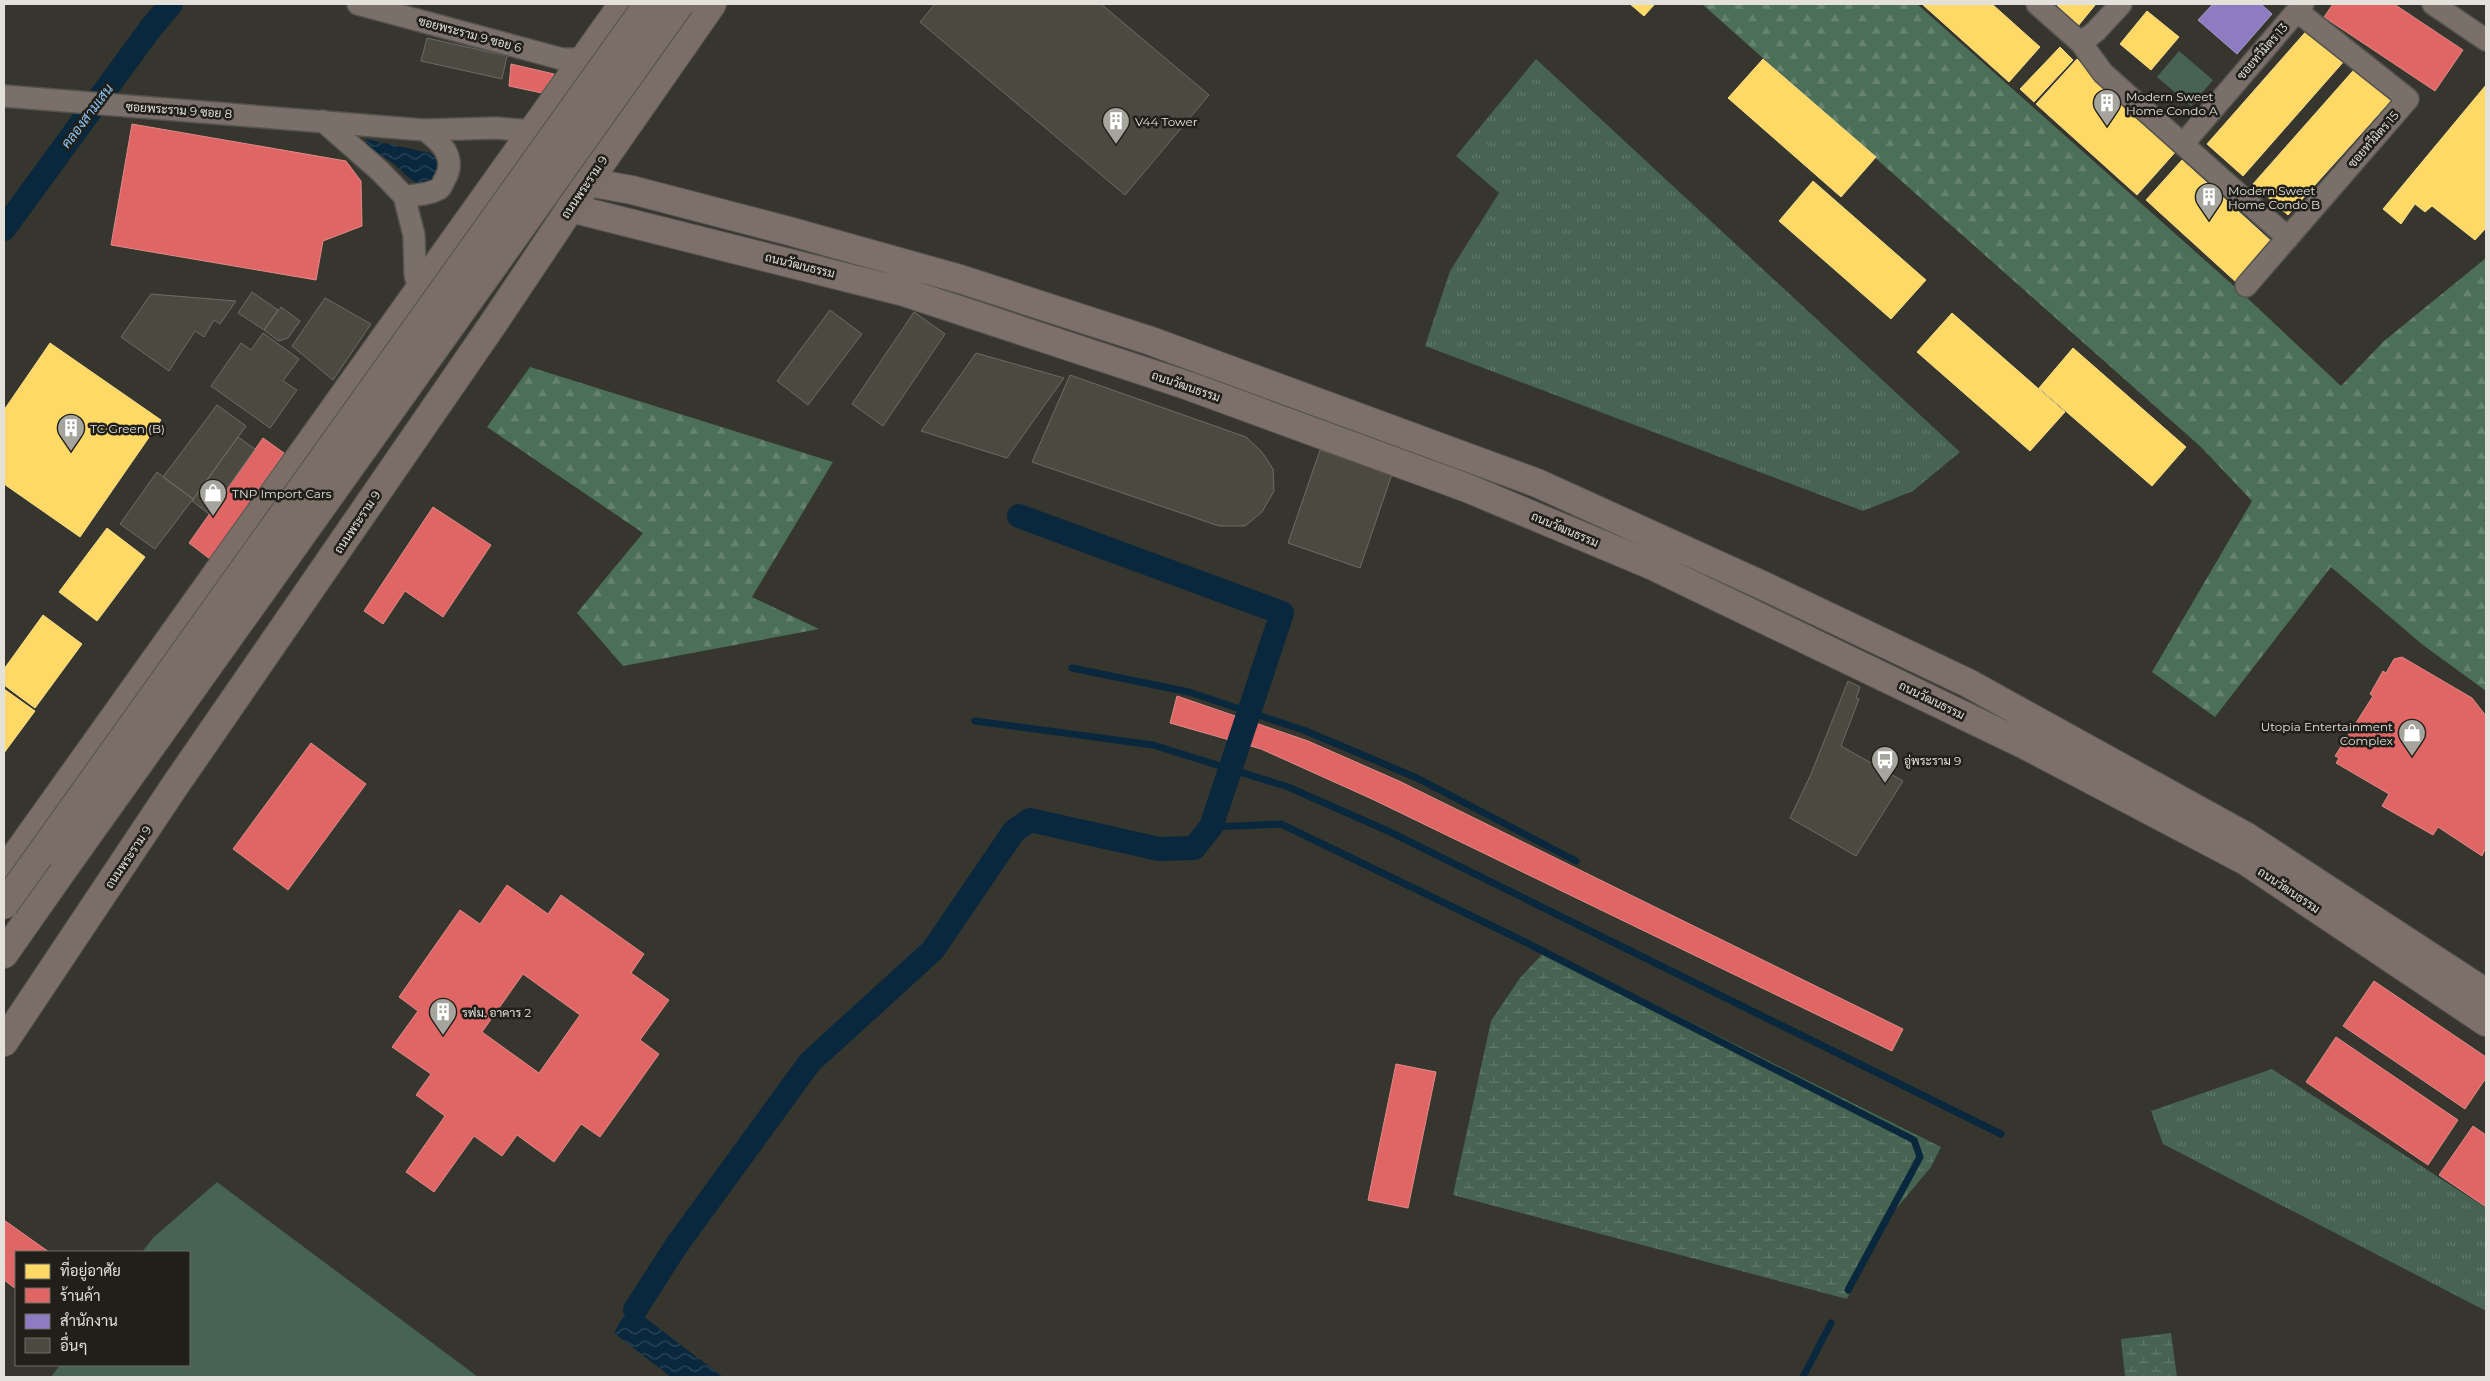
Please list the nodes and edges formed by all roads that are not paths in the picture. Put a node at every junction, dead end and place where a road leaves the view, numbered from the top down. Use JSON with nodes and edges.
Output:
{"nodes":[{"id":1,"x":358,"y":4,"type":"edge"},
{"id":2,"x":623,"y":4,"type":"edge"},
{"id":3,"x":648,"y":4,"type":"edge"},
{"id":4,"x":680,"y":4,"type":"edge"},
{"id":5,"x":712,"y":4,"type":"edge"},
{"id":6,"x":2037,"y":4,"type":"edge"},
{"id":7,"x":2121,"y":4,"type":"edge"},
{"id":8,"x":2433,"y":4,"type":"edge"},
{"id":9,"x":2300,"y":7,"type":"edge"},
{"id":10,"x":2483,"y":31,"type":"edge"},
{"id":11,"x":2081,"y":43,"type":"junction"},
{"id":12,"x":583,"y":59,"type":"junction"},
{"id":13,"x":4,"y":96,"type":"edge"},
{"id":14,"x":324,"y":121,"type":"junction"},
{"id":15,"x":424,"y":130,"type":"junction"},
{"id":16,"x":532,"y":131,"type":"junction"},
{"id":17,"x":2183,"y":144,"type":"junction"},
{"id":18,"x":506,"y":168,"type":"junction"},
{"id":19,"x":588,"y":182,"type":"junction"},
{"id":20,"x":489,"y":191,"type":"junction"},
{"id":21,"x":404,"y":196,"type":"junction"},
{"id":22,"x":570,"y":208,"type":"junction"},
{"id":23,"x":2288,"y":238,"type":"junction"},
{"id":24,"x":2246,"y":286,"type":"dead end"},
{"id":25,"x":418,"y":289,"type":"junction"},
{"id":26,"x":1537,"y":483,"type":"junction"},
{"id":27,"x":1521,"y":511,"type":"junction"},
{"id":28,"x":1912,"y":656,"type":"junction"},
{"id":29,"x":1899,"y":685,"type":"junction"},
{"id":30,"x":2072,"y":754,"type":"junction"},
{"id":31,"x":174,"y":787,"type":"junction"},
{"id":32,"x":4,"y":872,"type":"edge"},
{"id":33,"x":4,"y":904,"type":"edge"},
{"id":34,"x":2381,"y":938,"type":"junction"},
{"id":35,"x":4,"y":954,"type":"edge"},
{"id":36,"x":2486,"y":993,"type":"edge"},
{"id":37,"x":4,"y":1012,"type":"edge"},
{"id":38,"x":2486,"y":1022,"type":"edge"},
{"id":39,"x":4,"y":1042,"type":"edge"}],
"edges":[{"from":1,"to":12,"type":"street","name":"ซอยพระราม 9 ซอย 6"},
{"from":2,"to":12,"type":"main road"},
{"from":3,"to":33,"type":"main road","bridge":true},
{"from":4,"to":35,"type":"main road","bridge":true},
{"from":5,"to":19,"type":"main road","name":"ถนนพระราม 9"},
{"from":6,"to":11,"type":"street"},
{"from":7,"to":11,"type":"street"},
{"from":8,"to":10,"type":"street"},
{"from":9,"to":17,"type":"street","name":"ซอยทวีมิตร 13"},
{"from":9,"to":23,"type":"street","name":"ซอยทวีมิตร 15"},
{"from":11,"to":17,"type":"street"},
{"from":12,"to":16,"type":"main road"},
{"from":13,"to":14,"type":"street","name":"ซอยพระราม 9 ซอย 8"},
{"from":14,"to":15,"type":"street","name":"ซอยพระราม 9 ซอย 8"},
{"from":14,"to":21,"type":"street"},
{"from":15,"to":16,"type":"street","name":"ซอยพระราม 9 ซอย 8"},
{"from":15,"to":21,"type":"street"},
{"from":16,"to":18,"type":"main road"},
{"from":17,"to":23,"type":"street"},
{"from":18,"to":19,"type":"main road"},
{"from":18,"to":20,"type":"main road"},
{"from":19,"to":22,"type":"main road","name":"ถนนพระราม 9"},
{"from":19,"to":26,"type":"street","name":"ถนนวัฒนธรรม"},
{"from":20,"to":22,"type":"main road"},
{"from":20,"to":25,"type":"main road"},
{"from":21,"to":25,"type":"street"},
{"from":22,"to":27,"type":"street","name":"ถนนวัฒนธรรม"},
{"from":22,"to":31,"type":"main road","name":"ถนนพระราม 9"},
{"from":23,"to":24,"type":"street","name":"ซอยทวีมิตร 15"},
{"from":25,"to":32,"type":"main road"},
{"from":26,"to":27,"type":"street"},
{"from":26,"to":28,"type":"street","name":"ถนนวัฒนธรรม"},
{"from":27,"to":29,"type":"street","name":"ถนนวัฒนธรรม"},
{"from":28,"to":29,"type":"street"},
{"from":28,"to":30,"type":"street","name":"ถนนวัฒนธรรม"},
{"from":29,"to":30,"type":"street","name":"ถนนวัฒนธรรม"},
{"from":30,"to":34,"type":"street","name":"ถนนวัฒนธรรม"},
{"from":31,"to":37,"type":"main road"},
{"from":31,"to":39,"type":"main road","name":"ถนนพระราม 9"},
{"from":34,"to":36,"type":"street","name":"ถนนวัฒนธรรม"},
{"from":34,"to":38,"type":"street","name":"ถนนวัฒนธรรม"}]}
